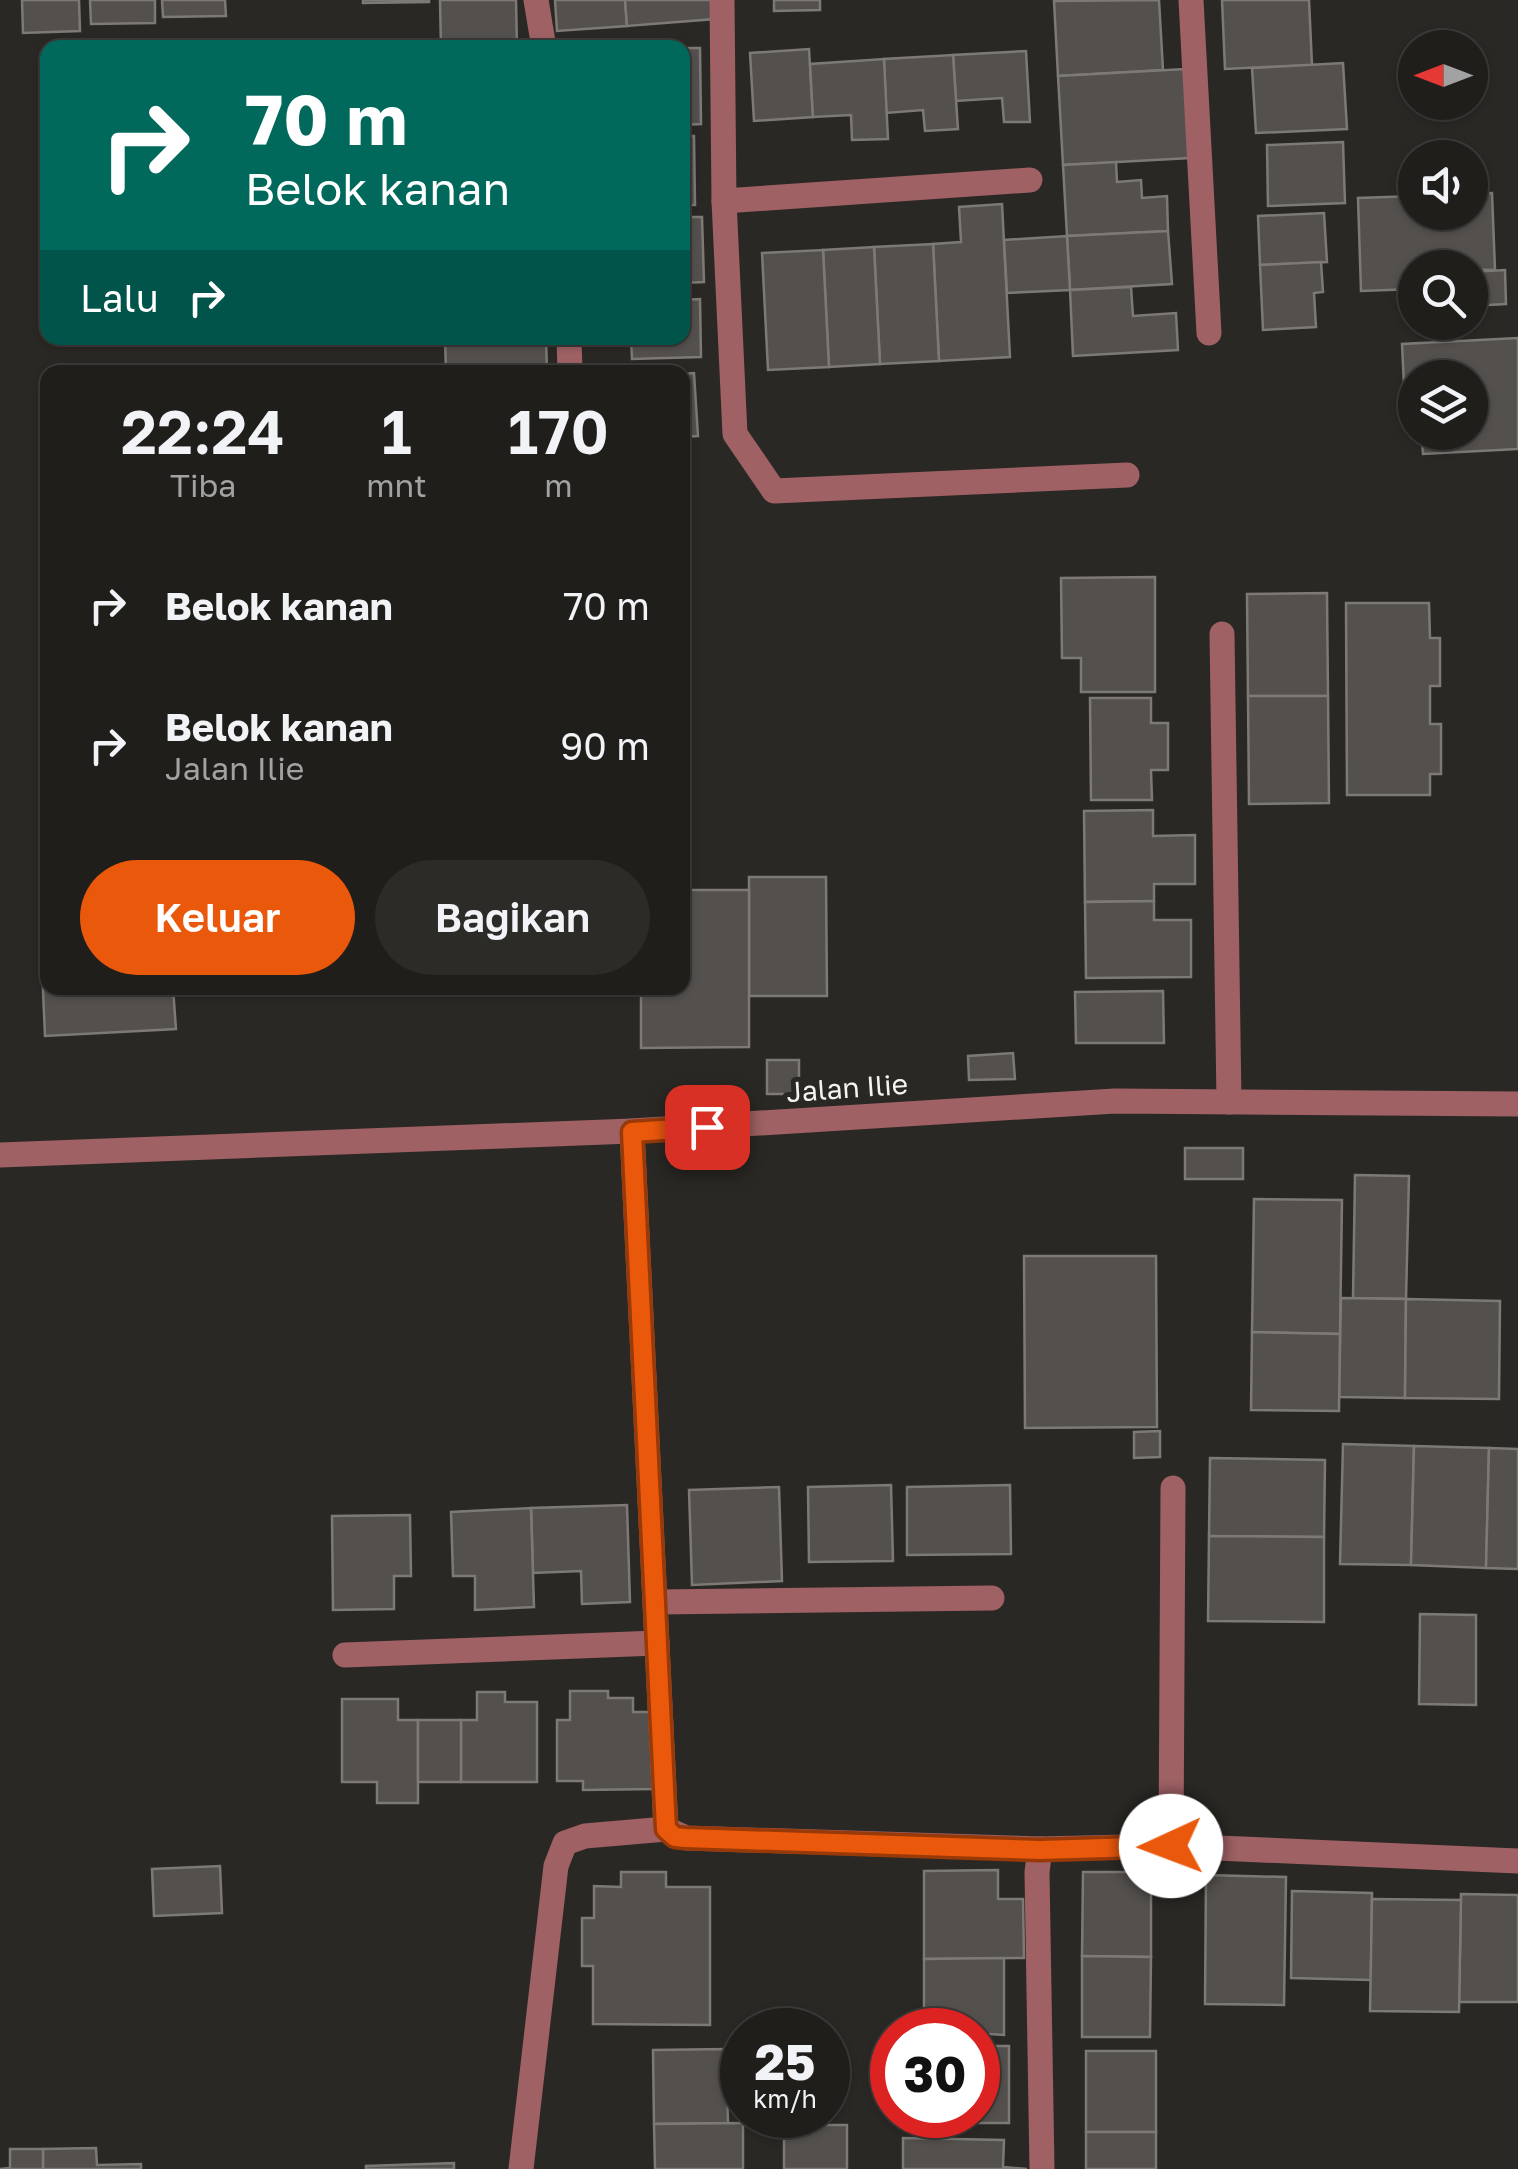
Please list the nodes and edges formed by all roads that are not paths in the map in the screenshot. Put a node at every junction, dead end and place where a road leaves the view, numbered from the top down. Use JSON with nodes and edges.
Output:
{"nodes":[{"id":1,"x":536,"y":0,"type":"edge"},
{"id":2,"x":722,"y":0,"type":"edge"},
{"id":3,"x":1191,"y":0,"type":"edge"},
{"id":4,"x":543,"y":40,"type":"edge"},
{"id":5,"x":1030,"y":180,"type":"dead end"},
{"id":6,"x":724,"y":201,"type":"junction"},
{"id":7,"x":1209,"y":332,"type":"dead end"},
{"id":8,"x":1128,"y":474,"type":"dead end"},
{"id":9,"x":1222,"y":634,"type":"dead end"},
{"id":10,"x":1229,"y":1102,"type":"junction"},
{"id":11,"x":1518,"y":1104,"type":"edge"},
{"id":12,"x":632,"y":1132,"type":"junction"},
{"id":13,"x":0,"y":1155,"type":"edge"},
{"id":14,"x":1173,"y":1488,"type":"dead end"},
{"id":15,"x":992,"y":1598,"type":"dead end"},
{"id":16,"x":656,"y":1602,"type":"junction"},
{"id":17,"x":657,"y":1643,"type":"junction"},
{"id":18,"x":345,"y":1656,"type":"dead end"},
{"id":19,"x":666,"y":1829,"type":"junction"},
{"id":20,"x":1171,"y":1846,"type":"junction"},
{"id":21,"x":1040,"y":1850,"type":"junction"},
{"id":22,"x":1518,"y":1862,"type":"edge"},
{"id":23,"x":521,"y":2169,"type":"edge"},
{"id":24,"x":1042,"y":2169,"type":"edge"}],
"edges":[{"from":1,"to":4,"type":"street"},
{"from":2,"to":6,"type":"street"},
{"from":3,"to":7,"type":"street"},
{"from":5,"to":6,"type":"street"},
{"from":6,"to":8,"type":"street"},
{"from":9,"to":10,"type":"street"},
{"from":10,"to":11,"type":"street","name":"Jalan Ilie"},
{"from":10,"to":12,"type":"street","name":"Jalan Ilie"},
{"from":12,"to":13,"type":"street","name":"Jalan Ilie"},
{"from":12,"to":16,"type":"street"},
{"from":14,"to":20,"type":"street"},
{"from":15,"to":16,"type":"street"},
{"from":16,"to":17,"type":"street"},
{"from":17,"to":18,"type":"street"},
{"from":17,"to":19,"type":"street"},
{"from":19,"to":21,"type":"street"},
{"from":19,"to":23,"type":"street"},
{"from":20,"to":21,"type":"street"},
{"from":20,"to":22,"type":"street"},
{"from":21,"to":24,"type":"street"}]}
